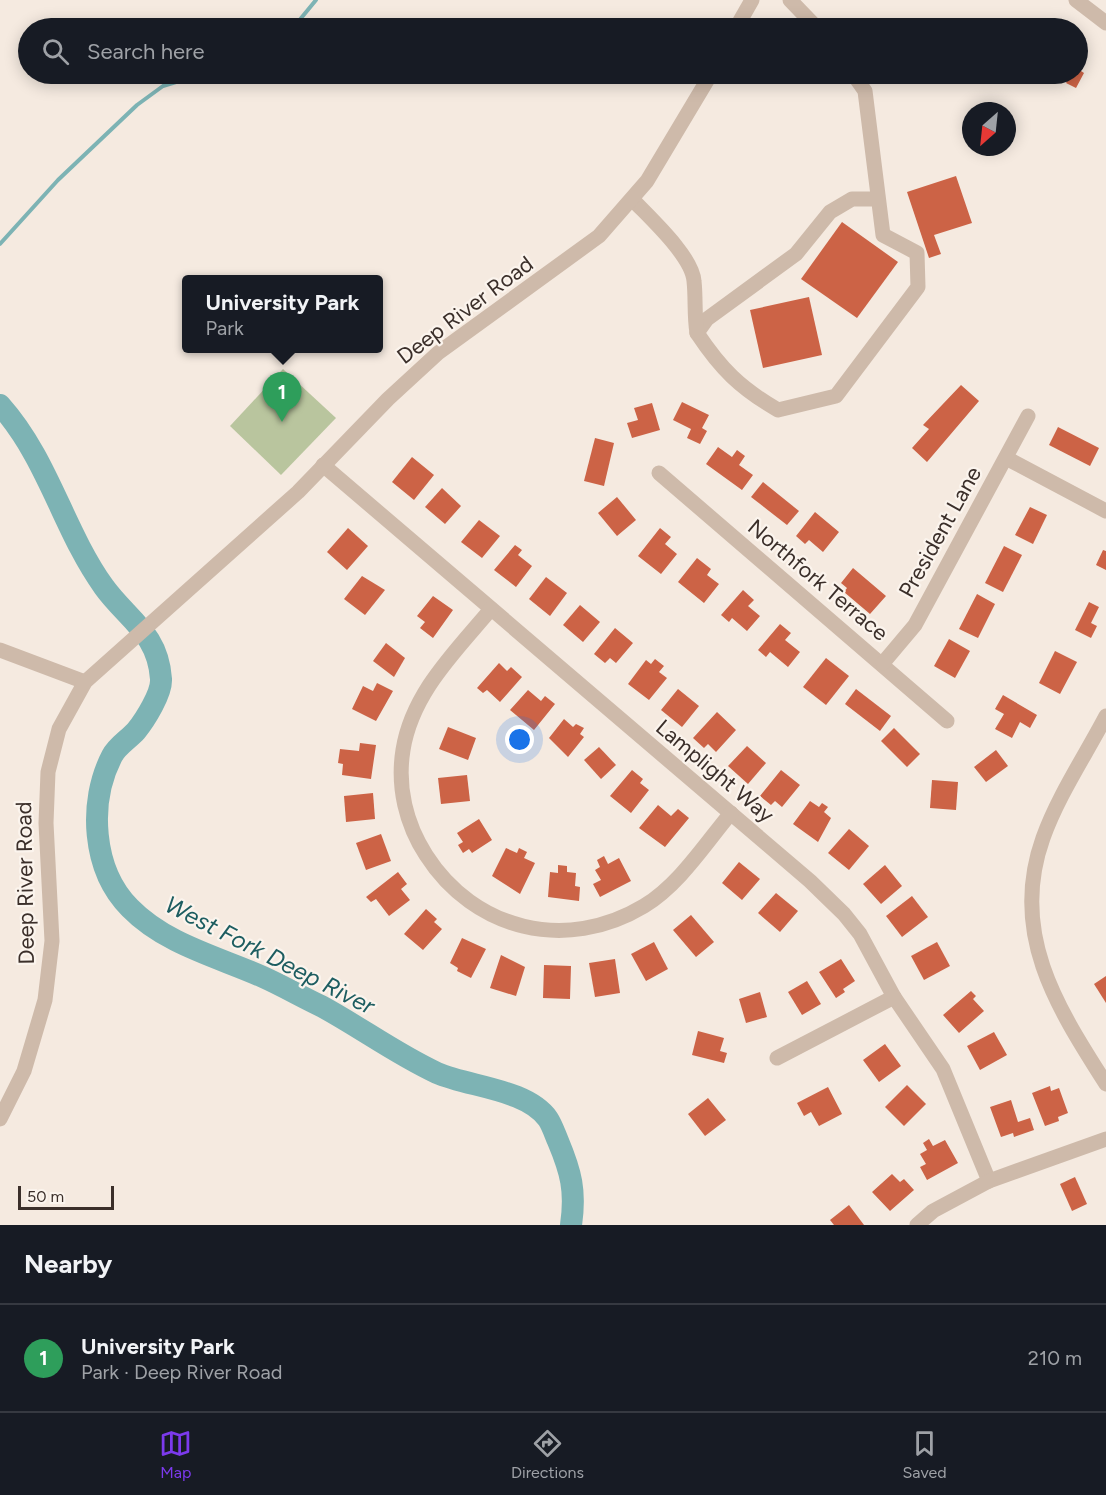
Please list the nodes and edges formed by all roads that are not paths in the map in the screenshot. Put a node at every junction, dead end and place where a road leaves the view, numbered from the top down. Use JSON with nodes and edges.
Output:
{"nodes":[{"id":1,"x":752,"y":0,"type":"edge"},
{"id":2,"x":790,"y":0,"type":"edge"},
{"id":3,"x":1076,"y":0,"type":"edge"},
{"id":4,"x":742,"y":18,"type":"edge"},
{"id":5,"x":807,"y":18,"type":"edge"},
{"id":6,"x":1106,"y":23,"type":"edge"},
{"id":7,"x":705,"y":84,"type":"edge"},
{"id":8,"x":860,"y":84,"type":"edge"},
{"id":9,"x":878,"y":199,"type":"junction"},
{"id":10,"x":633,"y":200,"type":"junction"},
{"id":11,"x":697,"y":333,"type":"junction"},
{"id":12,"x":1028,"y":416,"type":"dead end"},
{"id":13,"x":1006,"y":458,"type":"junction"},
{"id":14,"x":324,"y":465,"type":"junction"},
{"id":15,"x":659,"y":473,"type":"dead end"},
{"id":16,"x":1106,"y":511,"type":"edge"},
{"id":17,"x":491,"y":609,"type":"junction"},
{"id":18,"x":0,"y":650,"type":"edge"},
{"id":19,"x":883,"y":663,"type":"junction"},
{"id":20,"x":85,"y":682,"type":"junction"},
{"id":21,"x":1106,"y":716,"type":"edge"},
{"id":22,"x":947,"y":721,"type":"dead end"},
{"id":23,"x":731,"y":813,"type":"junction"},
{"id":24,"x":894,"y":997,"type":"junction"},
{"id":25,"x":777,"y":1058,"type":"dead end"},
{"id":26,"x":1106,"y":1084,"type":"edge"},
{"id":27,"x":0,"y":1119,"type":"edge"},
{"id":28,"x":1106,"y":1138,"type":"edge"},
{"id":29,"x":989,"y":1181,"type":"junction"},
{"id":30,"x":917,"y":1225,"type":"edge"}],
"edges":[{"from":1,"to":4,"type":"street"},
{"from":2,"to":5,"type":"street"},
{"from":3,"to":6,"type":"street"},
{"from":7,"to":10,"type":"street","name":"Deep River Road"},
{"from":8,"to":9,"type":"street"},
{"from":9,"to":11,"type":"street"},
{"from":9,"to":11,"type":"street"},
{"from":10,"to":11,"type":"street"},
{"from":10,"to":14,"type":"street","name":"Deep River Road"},
{"from":12,"to":13,"type":"street","name":"President Lane"},
{"from":13,"to":16,"type":"street"},
{"from":13,"to":19,"type":"street","name":"President Lane"},
{"from":14,"to":17,"type":"street","name":"Lamplight Way"},
{"from":14,"to":20,"type":"street","name":"Deep River Road"},
{"from":15,"to":19,"type":"street","name":"Northfork Terrace"},
{"from":17,"to":23,"type":"street","name":"Lamplight Way"},
{"from":17,"to":23,"type":"street"},
{"from":18,"to":20,"type":"street"},
{"from":19,"to":22,"type":"street","name":"Northfork Terrace"},
{"from":20,"to":27,"type":"street","name":"Deep River Road"},
{"from":21,"to":26,"type":"street"},
{"from":23,"to":24,"type":"street","name":"Lamplight Way"},
{"from":24,"to":25,"type":"street"},
{"from":24,"to":29,"type":"street","name":"Lamplight Way"},
{"from":28,"to":29,"type":"street"},
{"from":29,"to":30,"type":"street"}]}
